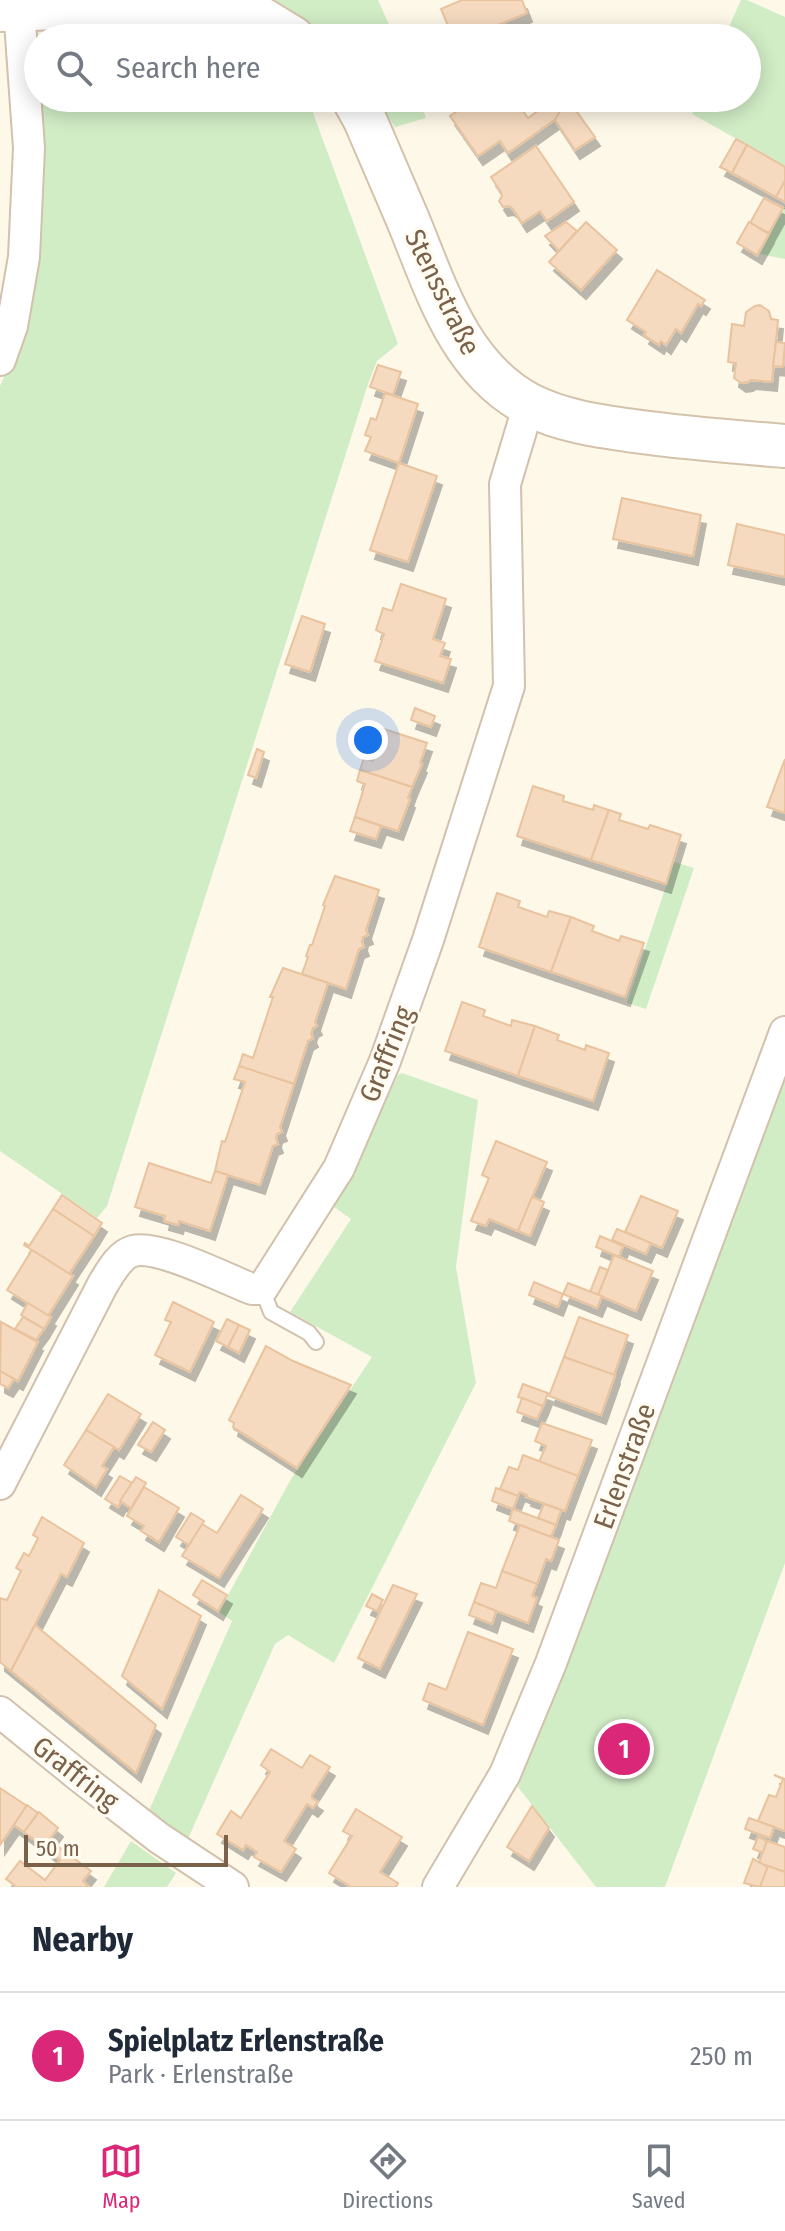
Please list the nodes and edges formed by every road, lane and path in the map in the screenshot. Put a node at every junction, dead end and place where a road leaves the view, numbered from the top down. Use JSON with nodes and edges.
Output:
{"nodes":[{"id":1,"x":9,"y":9,"type":"edge"},
{"id":2,"x":270,"y":24,"type":"edge"},
{"id":3,"x":361,"y":112,"type":"edge"},
{"id":4,"x":0,"y":360,"type":"edge"},
{"id":5,"x":529,"y":404,"type":"junction"},
{"id":6,"x":785,"y":446,"type":"edge"},
{"id":7,"x":785,"y":1032,"type":"edge"},
{"id":8,"x":262,"y":1289,"type":"junction"},
{"id":9,"x":316,"y":1342,"type":"dead end"},
{"id":10,"x":0,"y":1484,"type":"edge"},
{"id":11,"x":0,"y":1712,"type":"edge"},
{"id":12,"x":233,"y":1887,"type":"edge"},
{"id":13,"x":438,"y":1887,"type":"edge"}],
"edges":[{"from":1,"to":2,"type":"street"},
{"from":1,"to":4,"type":"street"},
{"from":3,"to":5,"type":"street","name":"Stensstraße"},
{"from":5,"to":6,"type":"street","name":"Stensstraße"},
{"from":5,"to":8,"type":"street","name":"Graffring"},
{"from":7,"to":13,"type":"street","name":"Erlenstraße"},
{"from":8,"to":9,"type":"lane"},
{"from":8,"to":10,"type":"street"},
{"from":11,"to":12,"type":"street","name":"Graffring"}]}
